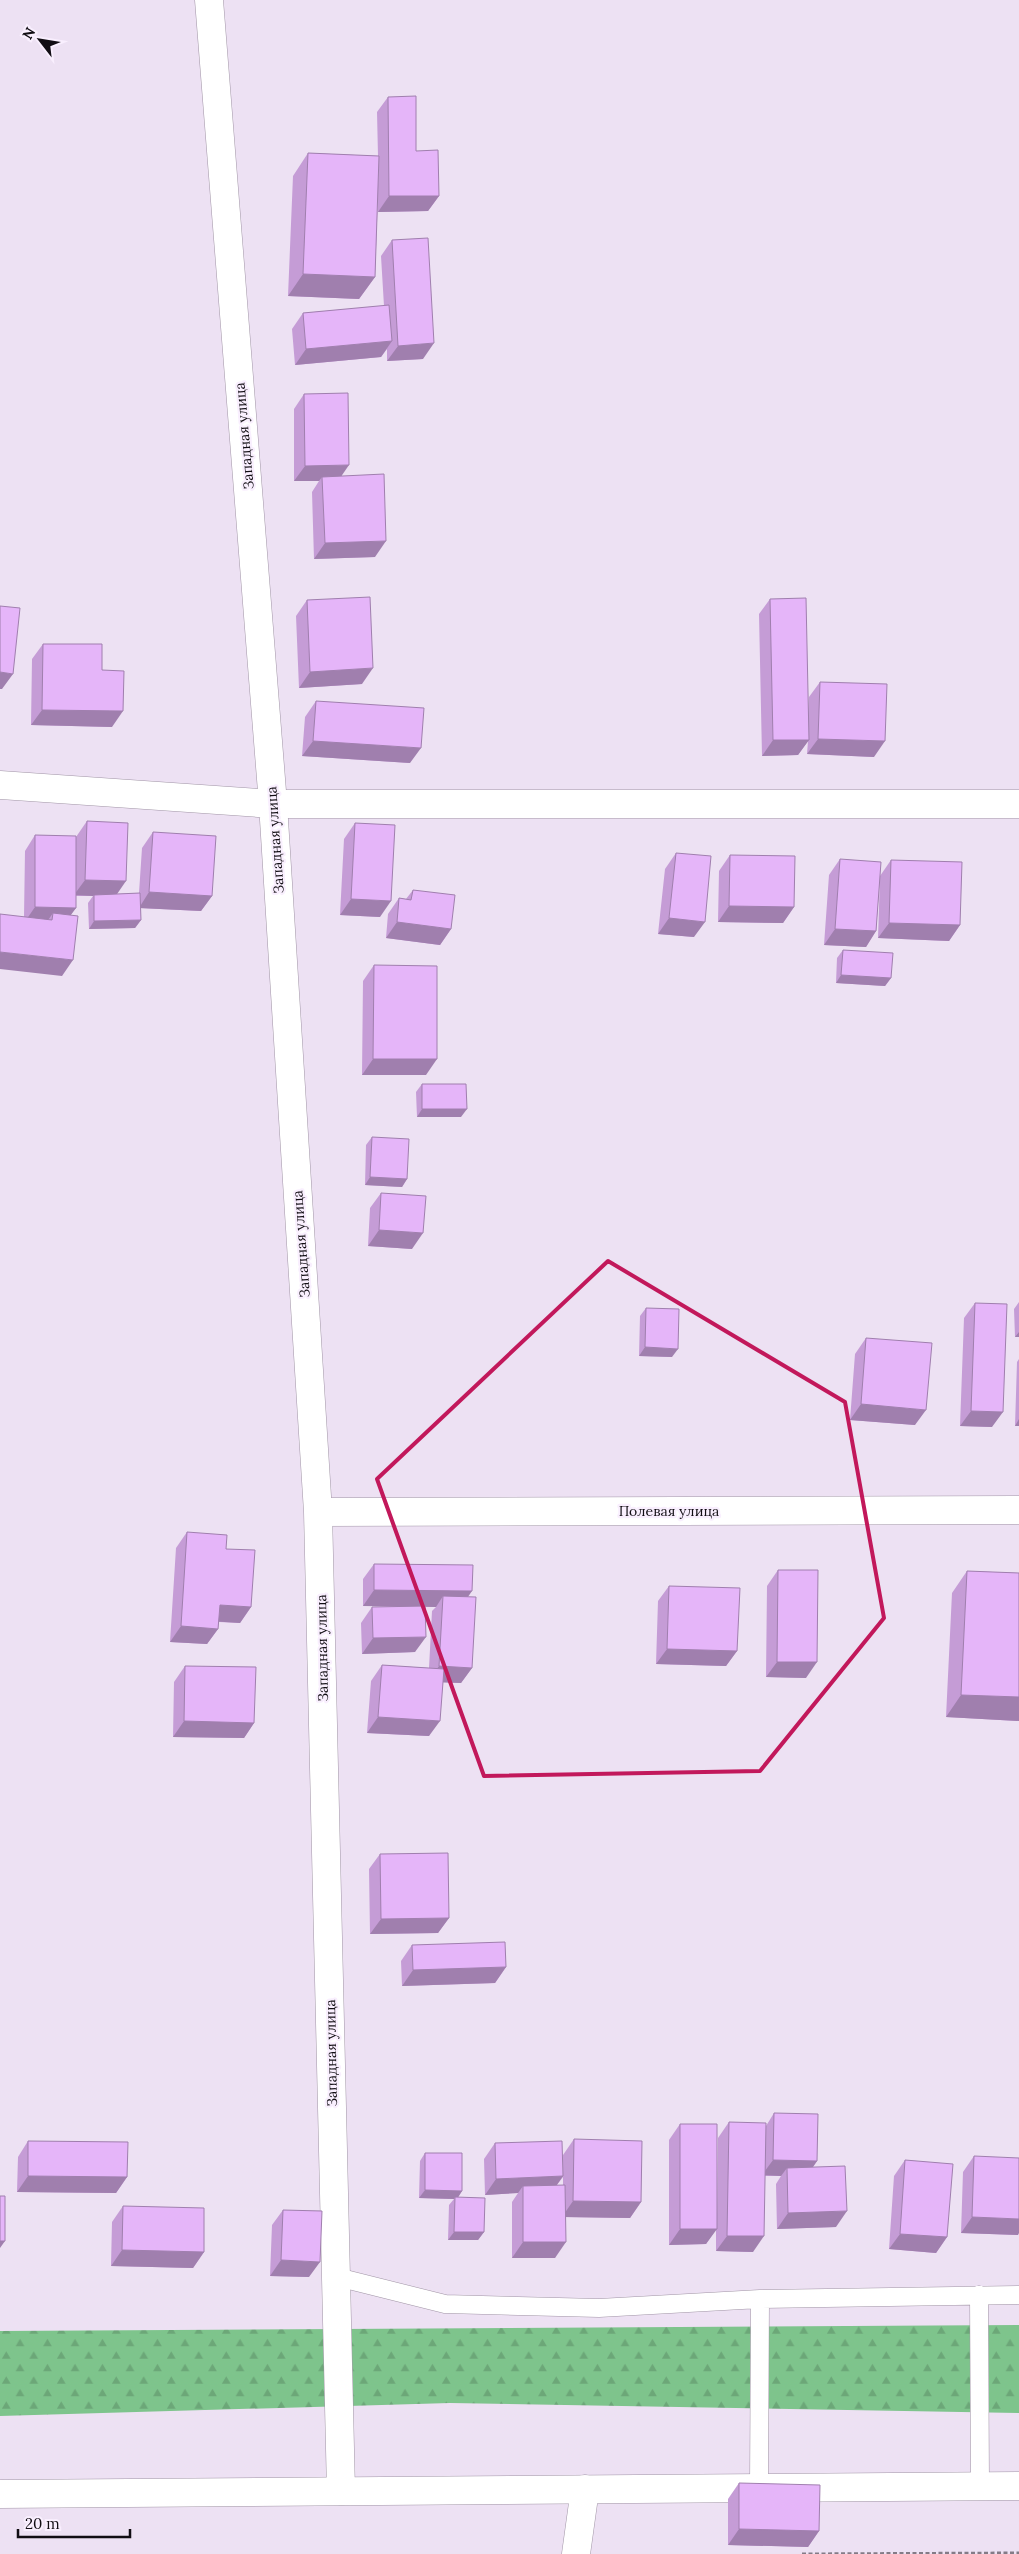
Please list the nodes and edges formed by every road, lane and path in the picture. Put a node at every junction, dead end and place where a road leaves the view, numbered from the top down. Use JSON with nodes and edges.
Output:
{"nodes":[{"id":1,"x":209,"y":0,"type":"edge"},
{"id":2,"x":0,"y":785,"type":"edge"},
{"id":3,"x":273,"y":804,"type":"junction"},
{"id":4,"x":1019,"y":804,"type":"edge"},
{"id":5,"x":1019,"y":1510,"type":"edge"},
{"id":6,"x":318,"y":1512,"type":"junction"},
{"id":7,"x":337,"y":2277,"type":"junction"},
{"id":8,"x":979,"y":2295,"type":"junction"},
{"id":9,"x":1019,"y":2295,"type":"edge"},
{"id":10,"x":760,"y":2299,"type":"junction"},
{"id":11,"x":980,"y":2486,"type":"junction"},
{"id":12,"x":1019,"y":2486,"type":"edge"},
{"id":13,"x":758,"y":2487,"type":"junction"},
{"id":14,"x":585,"y":2489,"type":"junction"},
{"id":15,"x":341,"y":2490,"type":"junction"},
{"id":16,"x":0,"y":2494,"type":"edge"},
{"id":17,"x":1019,"y":2553,"type":"edge"},
{"id":18,"x":576,"y":2554,"type":"edge"},
{"id":19,"x":802,"y":2554,"type":"edge"}],
"edges":[{"from":1,"to":3,"type":"street","name":"Западная улица"},
{"from":2,"to":3,"type":"street"},
{"from":3,"to":4,"type":"street"},
{"from":3,"to":6,"type":"street","name":"Западная улица"},
{"from":5,"to":6,"type":"street","name":"Полевая улица"},
{"from":6,"to":7,"type":"street","name":"Западная улица"},
{"from":7,"to":10,"type":"lane"},
{"from":7,"to":15,"type":"street","name":"Западная улица"},
{"from":8,"to":9,"type":"lane"},
{"from":8,"to":10,"type":"lane"},
{"from":8,"to":11,"type":"lane"},
{"from":10,"to":13,"type":"lane"},
{"from":11,"to":12,"type":"street"},
{"from":11,"to":13,"type":"street"},
{"from":13,"to":14,"type":"street"},
{"from":14,"to":15,"type":"street"},
{"from":14,"to":18,"type":"street"},
{"from":15,"to":16,"type":"street"},
{"from":17,"to":19,"type":"path"}]}
